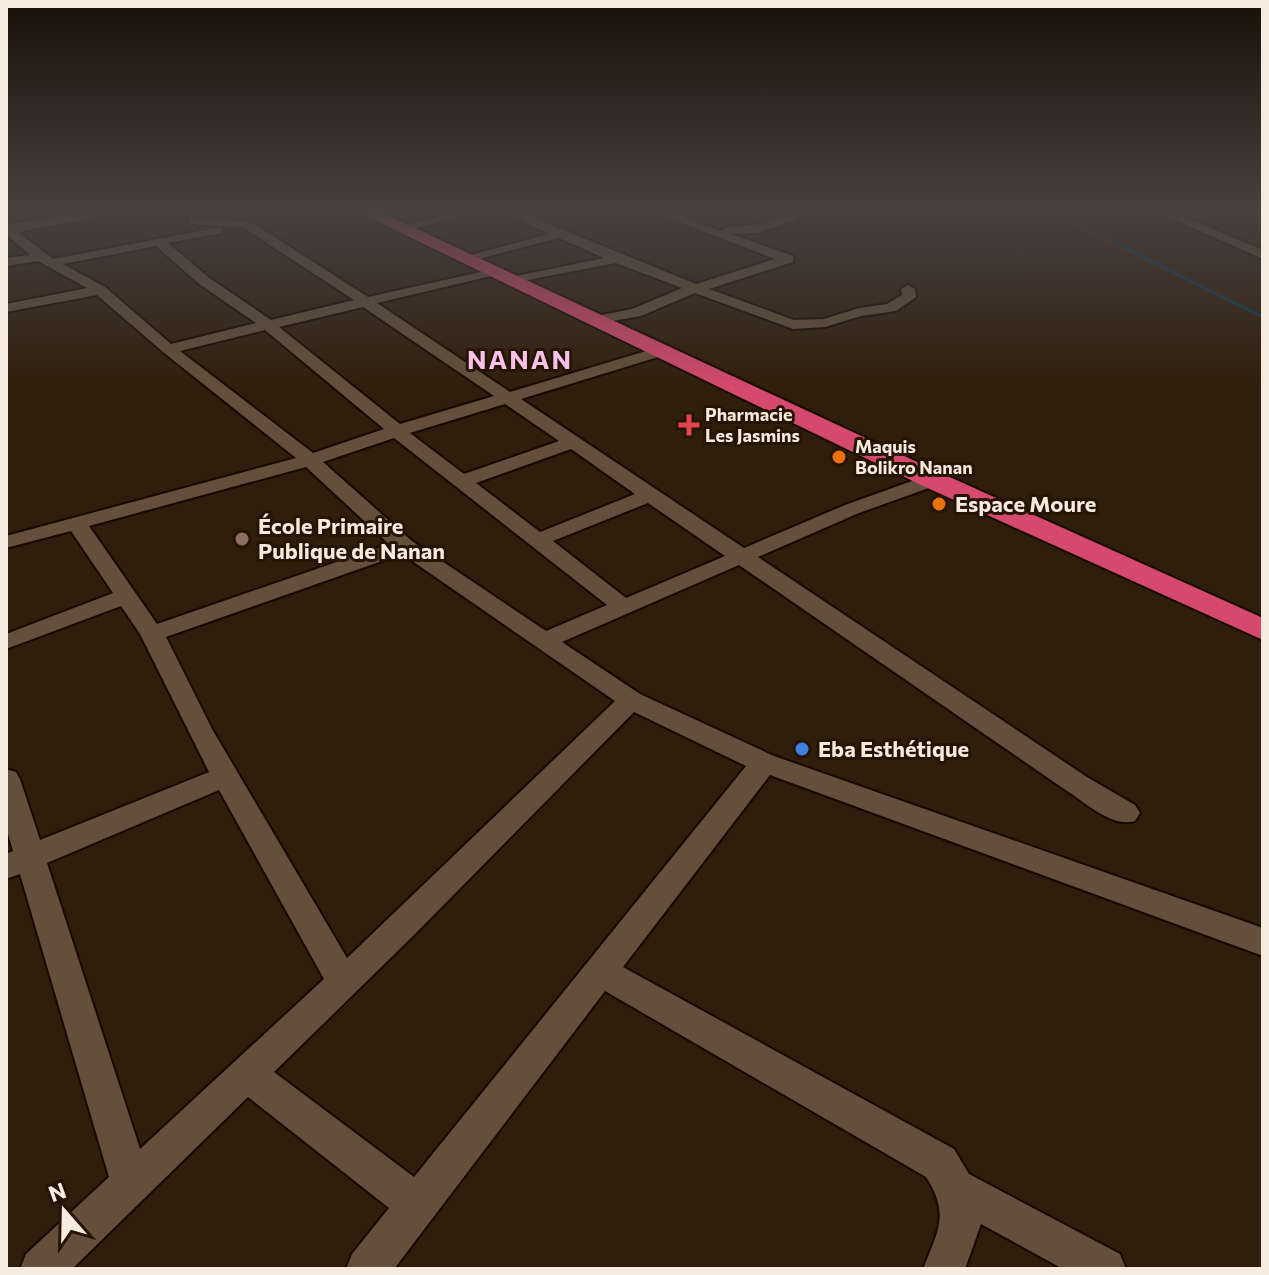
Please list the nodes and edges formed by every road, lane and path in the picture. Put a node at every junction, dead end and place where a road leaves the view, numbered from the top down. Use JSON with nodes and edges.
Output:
{"nodes":[{"id":1,"x":62,"y":270,"type":"edge"},
{"id":2,"x":191,"y":270,"type":"edge"},
{"id":3,"x":315,"y":270,"type":"edge"},
{"id":4,"x":489,"y":270,"type":"edge"},
{"id":5,"x":547,"y":270,"type":"edge"},
{"id":6,"x":645,"y":270,"type":"edge"},
{"id":7,"x":756,"y":270,"type":"edge"},
{"id":8,"x":503,"y":276,"type":"junction"},
{"id":9,"x":698,"y":289,"type":"junction"},
{"id":10,"x":908,"y":289,"type":"dead end"},
{"id":11,"x":100,"y":290,"type":"junction"},
{"id":12,"x":367,"y":302,"type":"junction"},
{"id":13,"x":6,"y":308,"type":"edge"},
{"id":14,"x":596,"y":320,"type":"junction"},
{"id":15,"x":268,"y":325,"type":"junction"},
{"id":16,"x":168,"y":349,"type":"junction"},
{"id":17,"x":662,"y":351,"type":"junction"},
{"id":18,"x":507,"y":397,"type":"junction"},
{"id":19,"x":397,"y":431,"type":"junction"},
{"id":20,"x":574,"y":442,"type":"junction"},
{"id":21,"x":310,"y":460,"type":"junction"},
{"id":22,"x":933,"y":480,"type":"junction"},
{"id":23,"x":463,"y":481,"type":"junction"},
{"id":24,"x":648,"y":496,"type":"junction"},
{"id":25,"x":76,"y":522,"type":"junction"},
{"id":26,"x":535,"y":541,"type":"junction"},
{"id":27,"x":6,"y":542,"type":"edge"},
{"id":28,"x":404,"y":546,"type":"junction"},
{"id":29,"x":740,"y":556,"type":"junction"},
{"id":30,"x":127,"y":596,"type":"junction"},
{"id":31,"x":625,"y":608,"type":"junction"},
{"id":32,"x":1263,"y":630,"type":"edge"},
{"id":33,"x":152,"y":634,"type":"junction"},
{"id":34,"x":6,"y":642,"type":"edge"},
{"id":35,"x":542,"y":642,"type":"junction"},
{"id":36,"x":631,"y":700,"type":"junction"},
{"id":37,"x":764,"y":763,"type":"junction"},
{"id":38,"x":226,"y":776,"type":"junction"},
{"id":39,"x":6,"y":779,"type":"edge"},
{"id":40,"x":1125,"y":813,"type":"dead end"},
{"id":41,"x":18,"y":862,"type":"edge"},
{"id":42,"x":1263,"y":942,"type":"edge"},
{"id":43,"x":601,"y":972,"type":"junction"},
{"id":44,"x":343,"y":982,"type":"junction"},
{"id":45,"x":247,"y":1074,"type":"junction"},
{"id":46,"x":131,"y":1184,"type":"junction"},
{"id":47,"x":958,"y":1189,"type":"junction"},
{"id":48,"x":419,"y":1206,"type":"junction"},
{"id":49,"x":41,"y":1269,"type":"edge"},
{"id":50,"x":367,"y":1269,"type":"edge"},
{"id":51,"x":944,"y":1269,"type":"edge"},
{"id":52,"x":1105,"y":1269,"type":"edge"}],
"edges":[{"from":1,"to":11,"type":"street"},
{"from":2,"to":15,"type":"street"},
{"from":3,"to":12,"type":"street"},
{"from":4,"to":8,"type":"highway"},
{"from":5,"to":8,"type":"street"},
{"from":6,"to":9,"type":"street"},
{"from":7,"to":9,"type":"street"},
{"from":8,"to":12,"type":"street"},
{"from":8,"to":14,"type":"highway"},
{"from":9,"to":10,"type":"street"},
{"from":9,"to":14,"type":"street"},
{"from":11,"to":13,"type":"street"},
{"from":11,"to":16,"type":"street"},
{"from":12,"to":15,"type":"street"},
{"from":12,"to":18,"type":"street"},
{"from":14,"to":17,"type":"highway"},
{"from":15,"to":16,"type":"street"},
{"from":15,"to":19,"type":"street"},
{"from":16,"to":21,"type":"street"},
{"from":17,"to":18,"type":"street"},
{"from":17,"to":22,"type":"highway"},
{"from":18,"to":19,"type":"street"},
{"from":18,"to":20,"type":"street"},
{"from":19,"to":21,"type":"street"},
{"from":19,"to":23,"type":"street"},
{"from":20,"to":23,"type":"street"},
{"from":20,"to":24,"type":"street"},
{"from":21,"to":25,"type":"street"},
{"from":21,"to":28,"type":"street"},
{"from":22,"to":29,"type":"street"},
{"from":22,"to":32,"type":"highway"},
{"from":23,"to":26,"type":"street"},
{"from":24,"to":26,"type":"street"},
{"from":24,"to":29,"type":"street"},
{"from":25,"to":27,"type":"street"},
{"from":25,"to":30,"type":"street"},
{"from":26,"to":31,"type":"street"},
{"from":28,"to":33,"type":"street"},
{"from":28,"to":35,"type":"street"},
{"from":29,"to":31,"type":"street"},
{"from":29,"to":40,"type":"street"},
{"from":30,"to":33,"type":"street"},
{"from":30,"to":34,"type":"street"},
{"from":31,"to":35,"type":"street"},
{"from":33,"to":38,"type":"street"},
{"from":35,"to":36,"type":"street"},
{"from":36,"to":37,"type":"street"},
{"from":36,"to":44,"type":"street"},
{"from":37,"to":42,"type":"street"},
{"from":37,"to":43,"type":"street"},
{"from":38,"to":41,"type":"street"},
{"from":38,"to":44,"type":"street"},
{"from":39,"to":41,"type":"street"},
{"from":41,"to":46,"type":"street"},
{"from":43,"to":47,"type":"street"},
{"from":43,"to":48,"type":"street"},
{"from":44,"to":45,"type":"street"},
{"from":45,"to":46,"type":"street"},
{"from":45,"to":48,"type":"street"},
{"from":46,"to":49,"type":"street"},
{"from":47,"to":51,"type":"street"},
{"from":47,"to":52,"type":"street"},
{"from":48,"to":50,"type":"street"}]}
